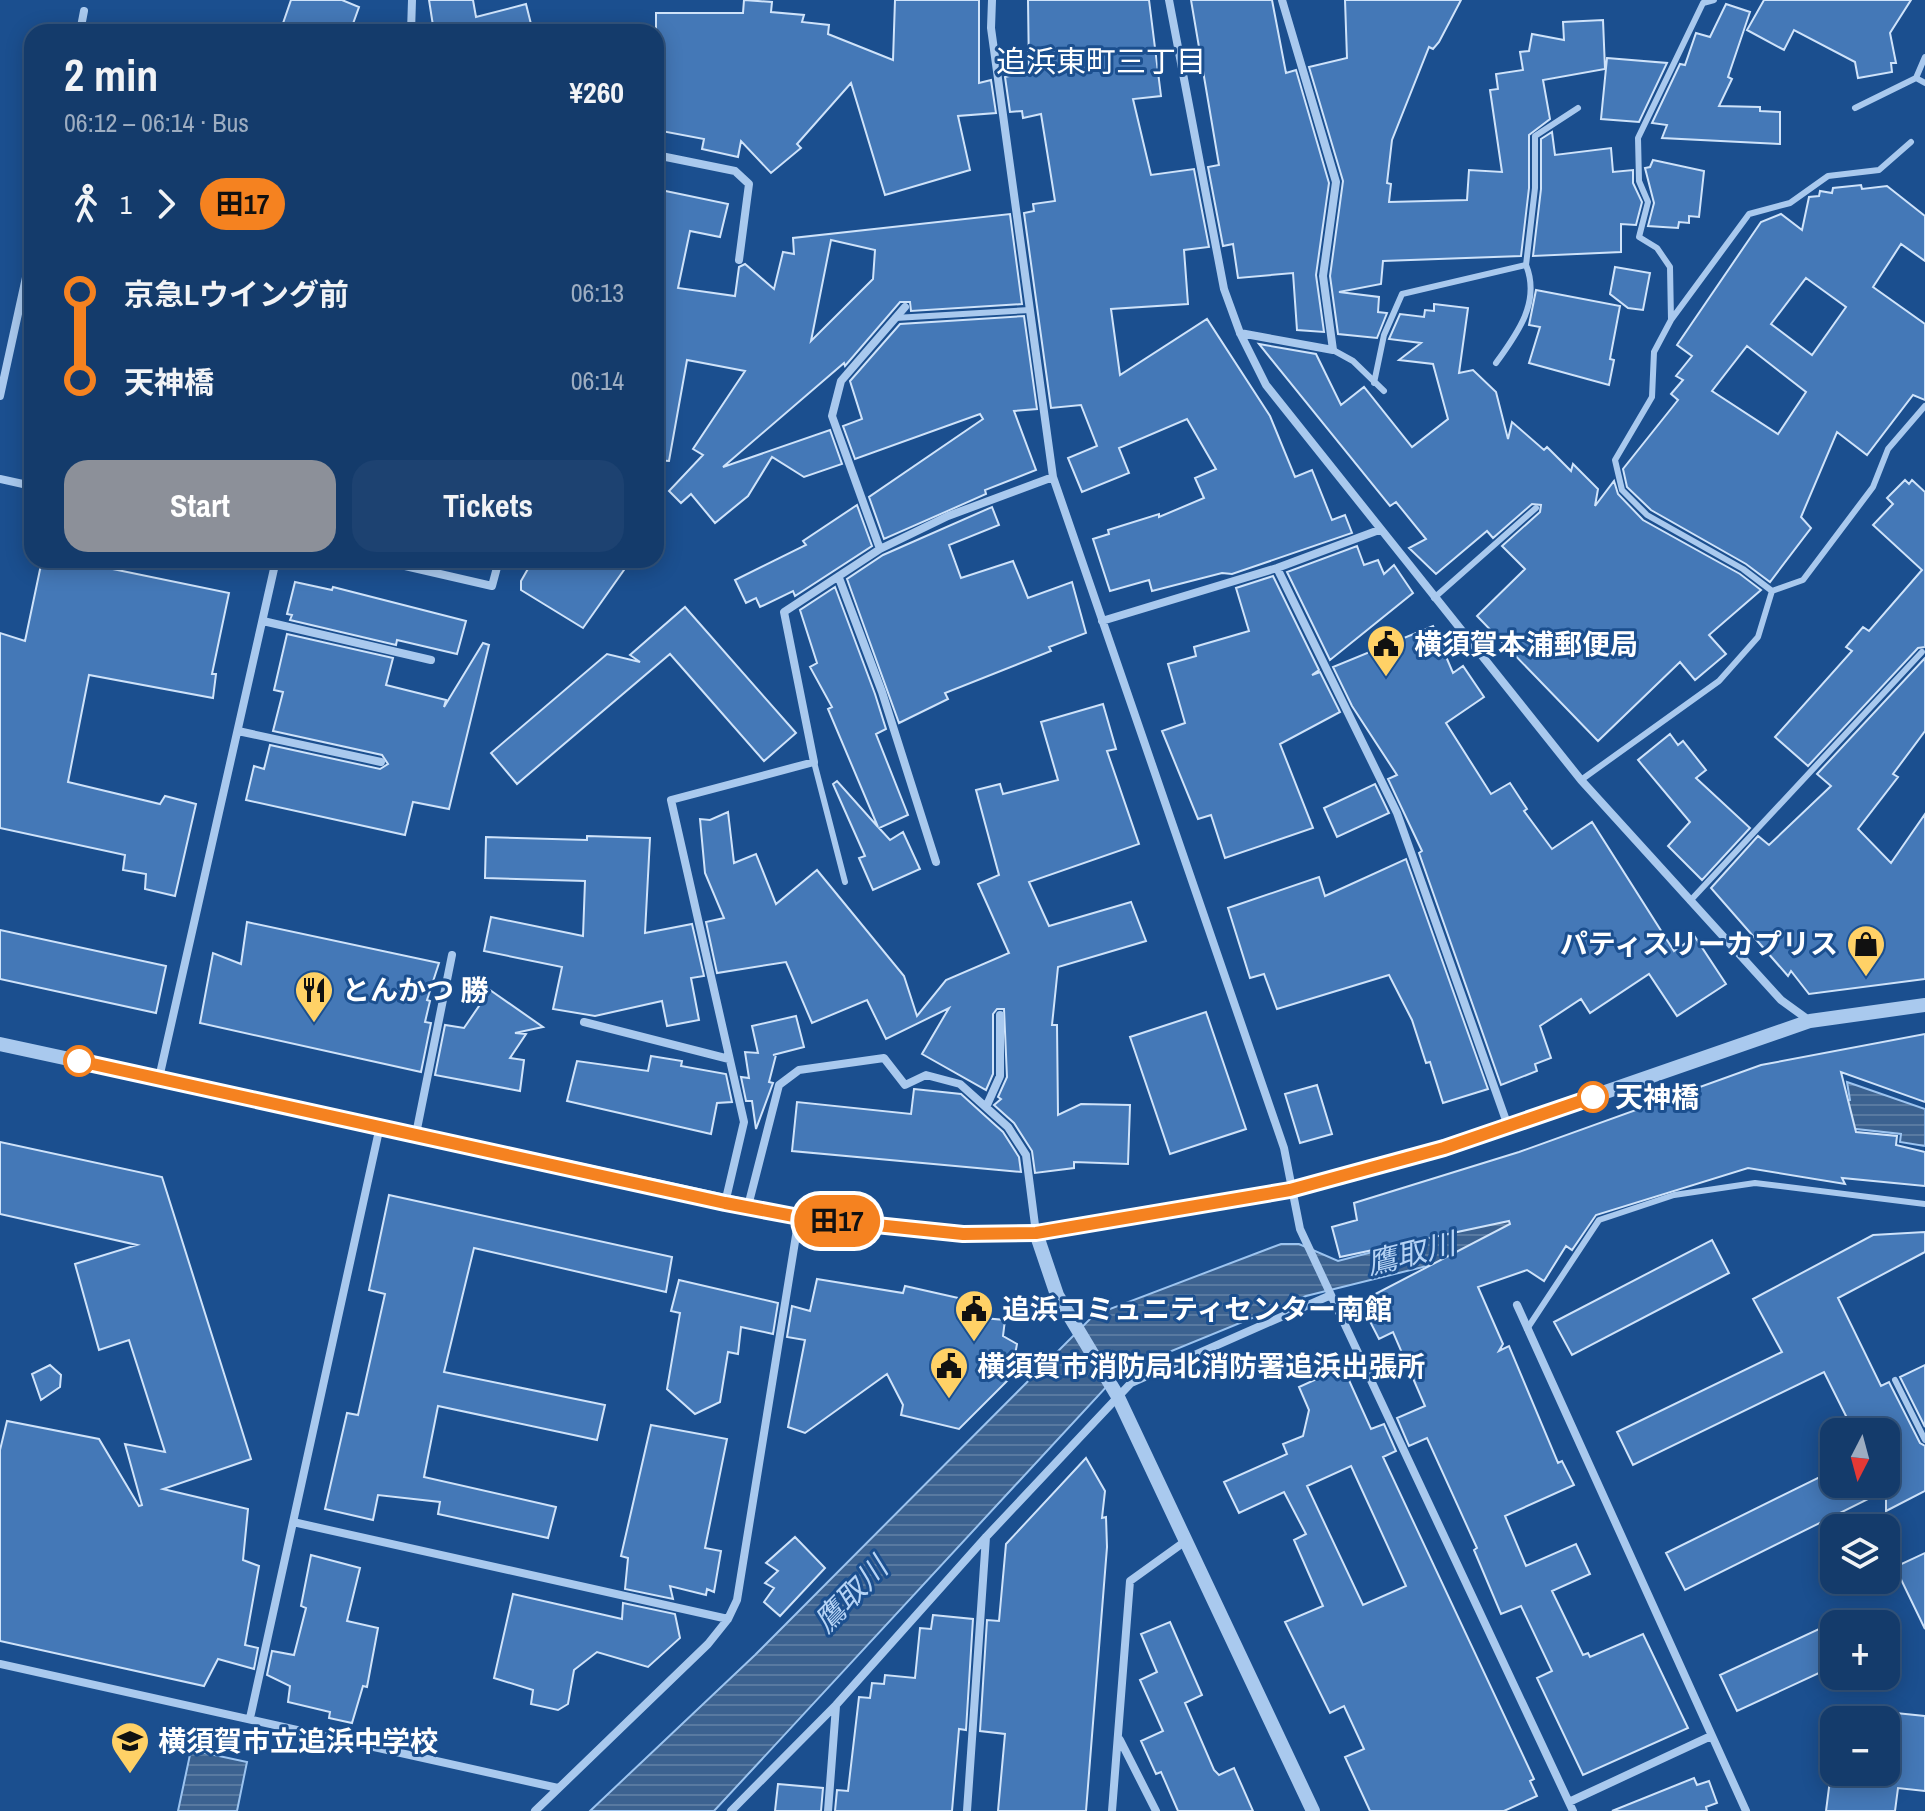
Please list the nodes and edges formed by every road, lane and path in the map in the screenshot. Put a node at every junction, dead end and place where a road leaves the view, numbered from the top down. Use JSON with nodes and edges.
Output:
{"nodes":[{"id":1,"x":412,"y":0,"type":"edge"},
{"id":2,"x":992,"y":0,"type":"edge"},
{"id":3,"x":1169,"y":0,"type":"edge"},
{"id":4,"x":1282,"y":0,"type":"edge"},
{"id":5,"x":1714,"y":0,"type":"edge"},
{"id":6,"x":84,"y":11,"type":"dead end"},
{"id":7,"x":82,"y":24,"type":"edge"},
{"id":8,"x":411,"y":24,"type":"edge"},
{"id":9,"x":1925,"y":57,"type":"edge"},
{"id":10,"x":1916,"y":78,"type":"junction"},
{"id":11,"x":1925,"y":83,"type":"edge"},
{"id":12,"x":1578,"y":108,"type":"dead end"},
{"id":13,"x":1855,"y":108,"type":"dead end"},
{"id":14,"x":1911,"y":142,"type":"dead end"},
{"id":15,"x":664,"y":157,"type":"edge"},
{"id":16,"x":739,"y":260,"type":"dead end"},
{"id":17,"x":1526,"y":265,"type":"junction"},
{"id":18,"x":24,"y":286,"type":"edge"},
{"id":19,"x":905,"y":307,"type":"dead end"},
{"id":20,"x":1030,"y":310,"type":"junction"},
{"id":21,"x":895,"y":318,"type":"junction"},
{"id":22,"x":1671,"y":320,"type":"junction"},
{"id":23,"x":1240,"y":333,"type":"junction"},
{"id":24,"x":1333,"y":350,"type":"junction"},
{"id":25,"x":1496,"y":363,"type":"dead end"},
{"id":26,"x":1374,"y":383,"type":"junction"},
{"id":27,"x":1384,"y":391,"type":"dead end"},
{"id":28,"x":0,"y":396,"type":"edge"},
{"id":29,"x":1925,"y":406,"type":"edge"},
{"id":30,"x":1053,"y":477,"type":"junction"},
{"id":31,"x":0,"y":479,"type":"edge"},
{"id":32,"x":24,"y":484,"type":"edge"},
{"id":33,"x":1536,"y":508,"type":"dead end"},
{"id":34,"x":1379,"y":530,"type":"junction"},
{"id":35,"x":880,"y":549,"type":"junction"},
{"id":36,"x":274,"y":568,"type":"edge"},
{"id":37,"x":414,"y":568,"type":"edge"},
{"id":38,"x":497,"y":568,"type":"edge"},
{"id":39,"x":1277,"y":568,"type":"junction"},
{"id":40,"x":839,"y":578,"type":"junction"},
{"id":41,"x":1772,"y":591,"type":"junction"},
{"id":42,"x":1434,"y":598,"type":"junction"},
{"id":43,"x":263,"y":621,"type":"junction"},
{"id":44,"x":1102,"y":621,"type":"junction"},
{"id":45,"x":1922,"y":652,"type":"dead end"},
{"id":46,"x":431,"y":660,"type":"dead end"},
{"id":47,"x":238,"y":731,"type":"junction"},
{"id":48,"x":381,"y":762,"type":"dead end"},
{"id":49,"x":814,"y":762,"type":"junction"},
{"id":50,"x":1581,"y":780,"type":"junction"},
{"id":51,"x":936,"y":862,"type":"dead end"},
{"id":52,"x":845,"y":882,"type":"dead end"},
{"id":53,"x":1690,"y":901,"type":"junction"},
{"id":54,"x":452,"y":955,"type":"dead end"},
{"id":55,"x":1925,"y":1005,"type":"edge"},
{"id":56,"x":1000,"y":1015,"type":"dead end"},
{"id":57,"x":1810,"y":1021,"type":"junction"},
{"id":58,"x":584,"y":1022,"type":"dead end"},
{"id":59,"x":0,"y":1044,"type":"edge"},
{"id":60,"x":729,"y":1059,"type":"junction"},
{"id":61,"x":159,"y":1078,"type":"junction"},
{"id":62,"x":987,"y":1105,"type":"junction"},
{"id":63,"x":380,"y":1126,"type":"junction"},
{"id":64,"x":1508,"y":1126,"type":"junction"},
{"id":65,"x":416,"y":1134,"type":"junction"},
{"id":66,"x":1290,"y":1190,"type":"junction"},
{"id":67,"x":725,"y":1203,"type":"junction"},
{"id":68,"x":1925,"y":1204,"type":"edge"},
{"id":69,"x":748,"y":1207,"type":"junction"},
{"id":70,"x":799,"y":1217,"type":"junction"},
{"id":71,"x":1036,"y":1233,"type":"junction"},
{"id":72,"x":1331,"y":1295,"type":"junction"},
{"id":73,"x":1517,"y":1305,"type":"dead end"},
{"id":74,"x":1527,"y":1329,"type":"junction"},
{"id":75,"x":1895,"y":1380,"type":"dead end"},
{"id":76,"x":1115,"y":1392,"type":"junction"},
{"id":77,"x":1925,"y":1440,"type":"edge"},
{"id":78,"x":293,"y":1522,"type":"junction"},
{"id":79,"x":986,"y":1537,"type":"junction"},
{"id":80,"x":1187,"y":1540,"type":"junction"},
{"id":81,"x":728,"y":1619,"type":"junction"},
{"id":82,"x":0,"y":1664,"type":"edge"},
{"id":83,"x":836,"y":1705,"type":"junction"},
{"id":84,"x":250,"y":1718,"type":"junction"},
{"id":85,"x":1711,"y":1736,"type":"junction"},
{"id":86,"x":1119,"y":1738,"type":"junction"},
{"id":87,"x":558,"y":1788,"type":"junction"},
{"id":88,"x":1571,"y":1807,"type":"edge"},
{"id":89,"x":535,"y":1811,"type":"edge"},
{"id":90,"x":731,"y":1811,"type":"edge"},
{"id":91,"x":828,"y":1811,"type":"edge"},
{"id":92,"x":967,"y":1811,"type":"edge"},
{"id":93,"x":1112,"y":1811,"type":"edge"},
{"id":94,"x":1156,"y":1811,"type":"edge"},
{"id":95,"x":1313,"y":1811,"type":"edge"},
{"id":96,"x":1746,"y":1811,"type":"edge"}],
"edges":[{"from":1,"to":8,"type":"street"},
{"from":2,"to":20,"type":"street"},
{"from":3,"to":23,"type":"street"},
{"from":4,"to":24,"type":"street"},
{"from":5,"to":22,"type":"lane"},
{"from":6,"to":7,"type":"street"},
{"from":9,"to":10,"type":"lane"},
{"from":10,"to":11,"type":"lane"},
{"from":10,"to":13,"type":"lane"},
{"from":12,"to":17,"type":"lane"},
{"from":14,"to":22,"type":"lane"},
{"from":15,"to":16,"type":"street"},
{"from":17,"to":25,"type":"lane"},
{"from":17,"to":26,"type":"lane"},
{"from":18,"to":28,"type":"street"},
{"from":19,"to":21,"type":"street"},
{"from":20,"to":21,"type":"lane"},
{"from":20,"to":30,"type":"street"},
{"from":21,"to":35,"type":"street"},
{"from":22,"to":41,"type":"lane"},
{"from":23,"to":24,"type":"street"},
{"from":23,"to":34,"type":"street"},
{"from":24,"to":26,"type":"lane"},
{"from":26,"to":27,"type":"lane"},
{"from":29,"to":41,"type":"lane"},
{"from":30,"to":35,"type":"street"},
{"from":30,"to":44,"type":"street"},
{"from":31,"to":32,"type":"street"},
{"from":33,"to":42,"type":"lane"},
{"from":34,"to":39,"type":"street"},
{"from":34,"to":42,"type":"street"},
{"from":35,"to":40,"type":"street"},
{"from":36,"to":43,"type":"street"},
{"from":37,"to":38,"type":"street"},
{"from":39,"to":44,"type":"street"},
{"from":39,"to":64,"type":"street"},
{"from":40,"to":49,"type":"street"},
{"from":40,"to":51,"type":"street"},
{"from":41,"to":50,"type":"lane"},
{"from":42,"to":50,"type":"street"},
{"from":43,"to":46,"type":"street"},
{"from":43,"to":47,"type":"street"},
{"from":44,"to":66,"type":"street"},
{"from":45,"to":53,"type":"lane"},
{"from":47,"to":48,"type":"street"},
{"from":47,"to":61,"type":"street"},
{"from":49,"to":52,"type":"lane"},
{"from":49,"to":60,"type":"street"},
{"from":50,"to":53,"type":"street"},
{"from":53,"to":57,"type":"street"},
{"from":54,"to":65,"type":"street"},
{"from":55,"to":57,"type":"street"},
{"from":56,"to":62,"type":"street"},
{"from":57,"to":64,"type":"street"},
{"from":58,"to":60,"type":"street"},
{"from":59,"to":61,"type":"street"},
{"from":60,"to":67,"type":"street"},
{"from":61,"to":63,"type":"street"},
{"from":62,"to":69,"type":"street"},
{"from":62,"to":71,"type":"street"},
{"from":63,"to":65,"type":"street"},
{"from":63,"to":78,"type":"street"},
{"from":64,"to":66,"type":"street"},
{"from":65,"to":67,"type":"street"},
{"from":66,"to":71,"type":"street"},
{"from":66,"to":72,"type":"street"},
{"from":67,"to":69,"type":"street"},
{"from":68,"to":74,"type":"lane"},
{"from":69,"to":70,"type":"street"},
{"from":70,"to":71,"type":"street"},
{"from":70,"to":81,"type":"street"},
{"from":71,"to":76,"type":"street"},
{"from":72,"to":76,"type":"street"},
{"from":72,"to":88,"type":"street"},
{"from":73,"to":74,"type":"street"},
{"from":74,"to":85,"type":"street"},
{"from":75,"to":77,"type":"lane"},
{"from":76,"to":79,"type":"street"},
{"from":76,"to":80,"type":"street"},
{"from":78,"to":81,"type":"street"},
{"from":78,"to":84,"type":"street"},
{"from":79,"to":83,"type":"street"},
{"from":79,"to":92,"type":"street"},
{"from":80,"to":86,"type":"street"},
{"from":80,"to":95,"type":"street"},
{"from":81,"to":87,"type":"street"},
{"from":82,"to":84,"type":"street"},
{"from":83,"to":90,"type":"street"},
{"from":83,"to":91,"type":"street"},
{"from":84,"to":87,"type":"street"},
{"from":85,"to":88,"type":"street"},
{"from":85,"to":96,"type":"street"},
{"from":86,"to":93,"type":"street"},
{"from":86,"to":94,"type":"street"},
{"from":87,"to":89,"type":"street"}]}
